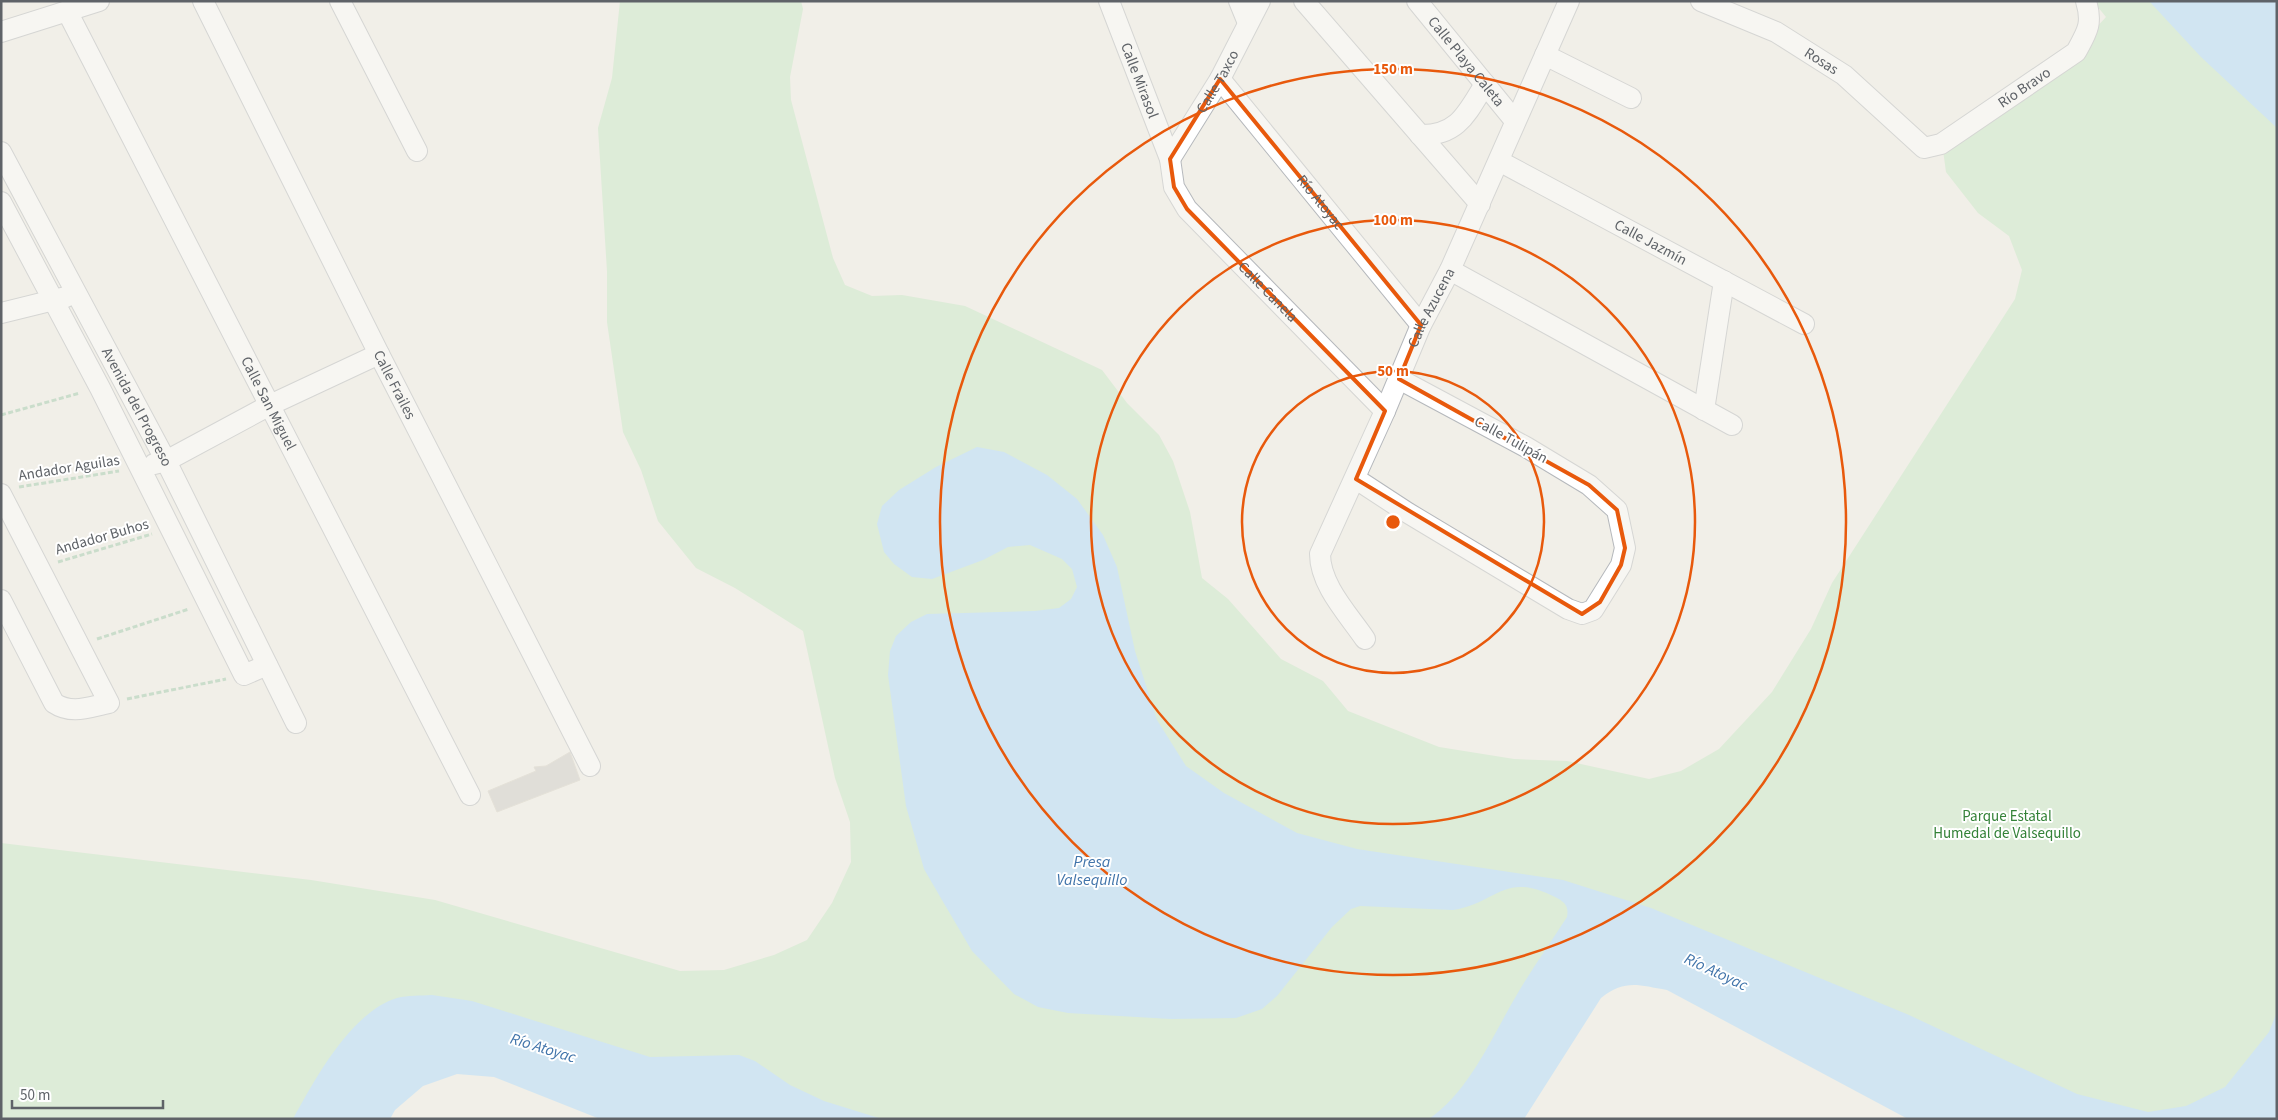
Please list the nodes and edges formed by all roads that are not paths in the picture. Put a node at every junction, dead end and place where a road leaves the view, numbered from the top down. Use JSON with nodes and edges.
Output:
{"nodes":[{"id":1,"x":99,"y":1,"type":"edge"},
{"id":2,"x":203,"y":1,"type":"edge"},
{"id":3,"x":340,"y":1,"type":"edge"},
{"id":4,"x":1109,"y":1,"type":"edge"},
{"id":5,"x":1239,"y":1,"type":"edge"},
{"id":6,"x":1260,"y":1,"type":"edge"},
{"id":7,"x":1304,"y":1,"type":"edge"},
{"id":8,"x":1417,"y":1,"type":"edge"},
{"id":9,"x":1569,"y":1,"type":"edge"},
{"id":10,"x":1701,"y":1,"type":"edge"},
{"id":11,"x":2086,"y":1,"type":"edge"},
{"id":12,"x":67,"y":11,"type":"junction"},
{"id":13,"x":1248,"y":23,"type":"junction"},
{"id":14,"x":1,"y":32,"type":"edge"},
{"id":15,"x":1545,"y":55,"type":"junction"},
{"id":16,"x":1220,"y":79,"type":"junction"},
{"id":17,"x":1485,"y":84,"type":"junction"},
{"id":18,"x":1631,"y":98,"type":"dead end"},
{"id":19,"x":1515,"y":121,"type":"junction"},
{"id":20,"x":1420,"y":135,"type":"junction"},
{"id":21,"x":1924,"y":148,"type":"joint"},
{"id":22,"x":417,"y":151,"type":"dead end"},
{"id":23,"x":1,"y":152,"type":"edge"},
{"id":24,"x":1170,"y":159,"type":"junction"},
{"id":25,"x":1499,"y":161,"type":"junction"},
{"id":26,"x":1,"y":202,"type":"edge"},
{"id":27,"x":1480,"y":204,"type":"junction"},
{"id":28,"x":1450,"y":270,"type":"junction"},
{"id":29,"x":1724,"y":282,"type":"junction"},
{"id":30,"x":77,"y":294,"type":"junction"},
{"id":31,"x":52,"y":300,"type":"junction"},
{"id":32,"x":1,"y":313,"type":"edge"},
{"id":33,"x":1804,"y":324,"type":"dead end"},
{"id":34,"x":1422,"y":325,"type":"junction"},
{"id":35,"x":379,"y":354,"type":"junction"},
{"id":36,"x":1399,"y":379,"type":"junction"},
{"id":37,"x":270,"y":405,"type":"junction"},
{"id":38,"x":1704,"y":410,"type":"junction"},
{"id":39,"x":1385,"y":411,"type":"junction"},
{"id":40,"x":1732,"y":425,"type":"dead end"},
{"id":41,"x":166,"y":461,"type":"junction"},
{"id":42,"x":140,"y":468,"type":"junction"},
{"id":43,"x":1356,"y":479,"type":"junction"},
{"id":44,"x":6,"y":491,"type":"edge"},
{"id":45,"x":1,"y":600,"type":"edge"},
{"id":46,"x":1365,"y":639,"type":"dead end"},
{"id":47,"x":267,"y":665,"type":"junction"},
{"id":48,"x":296,"y":723,"type":"dead end"},
{"id":49,"x":590,"y":766,"type":"dead end"},
{"id":50,"x":470,"y":795,"type":"dead end"}],
"edges":[{"from":1,"to":12,"type":"street"},
{"from":2,"to":35,"type":"street","name":"Calle Frailes"},
{"from":3,"to":22,"type":"street"},
{"from":4,"to":24,"type":"street","name":"Calle Mirasol"},
{"from":5,"to":13,"type":"street"},
{"from":6,"to":13,"type":"street","name":"Calle Taxco"},
{"from":7,"to":20,"type":"street"},
{"from":8,"to":17,"type":"street","name":"Calle Playa Caleta"},
{"from":9,"to":15,"type":"street","name":"Calle Azucena"},
{"from":10,"to":21,"type":"street","name":"Rosas"},
{"from":11,"to":21,"type":"street","name":"Río Bravo"},
{"from":12,"to":14,"type":"street"},
{"from":12,"to":37,"type":"street","name":"Calle San Miguel"},
{"from":13,"to":16,"type":"street","name":"Calle Taxco"},
{"from":15,"to":18,"type":"street"},
{"from":15,"to":19,"type":"street","name":"Calle Azucena"},
{"from":16,"to":24,"type":"street","name":"Calle Taxco"},
{"from":16,"to":34,"type":"street","name":"Río Atoyac"},
{"from":17,"to":19,"type":"street","name":"Calle Playa Caleta"},
{"from":17,"to":20,"type":"street"},
{"from":19,"to":25,"type":"street","name":"Calle Azucena"},
{"from":20,"to":27,"type":"street"},
{"from":23,"to":30,"type":"street","name":"Avenida del Progreso"},
{"from":24,"to":39,"type":"street","name":"Calle Canela"},
{"from":25,"to":27,"type":"street","name":"Calle Azucena"},
{"from":25,"to":29,"type":"street","name":"Calle Jazmín"},
{"from":26,"to":31,"type":"street","name":"Avenida del Progreso"},
{"from":27,"to":28,"type":"street","name":"Calle Azucena"},
{"from":28,"to":34,"type":"street","name":"Calle Azucena"},
{"from":28,"to":38,"type":"street"},
{"from":29,"to":33,"type":"street","name":"Calle Jazmín"},
{"from":29,"to":38,"type":"street"},
{"from":30,"to":31,"type":"street"},
{"from":30,"to":41,"type":"street","name":"Avenida del Progreso"},
{"from":31,"to":32,"type":"street"},
{"from":31,"to":42,"type":"street","name":"Avenida del Progreso"},
{"from":34,"to":36,"type":"street","name":"Calle Azucena"},
{"from":35,"to":37,"type":"street"},
{"from":35,"to":49,"type":"street","name":"Calle Frailes"},
{"from":36,"to":39,"type":"street","name":"Calle Azucena"},
{"from":36,"to":43,"type":"street","name":"Calle Tulipán"},
{"from":37,"to":41,"type":"street"},
{"from":37,"to":50,"type":"street","name":"Calle San Miguel"},
{"from":38,"to":40,"type":"street"},
{"from":39,"to":43,"type":"street","name":"Calle Azucena"},
{"from":41,"to":42,"type":"street"},
{"from":41,"to":47,"type":"street","name":"Avenida del Progreso"},
{"from":42,"to":47,"type":"street","name":"Avenida del Progreso"},
{"from":43,"to":46,"type":"street","name":"Calle Azucena"},
{"from":44,"to":45,"type":"street"},
{"from":47,"to":48,"type":"street","name":"Avenida del Progreso"}]}
